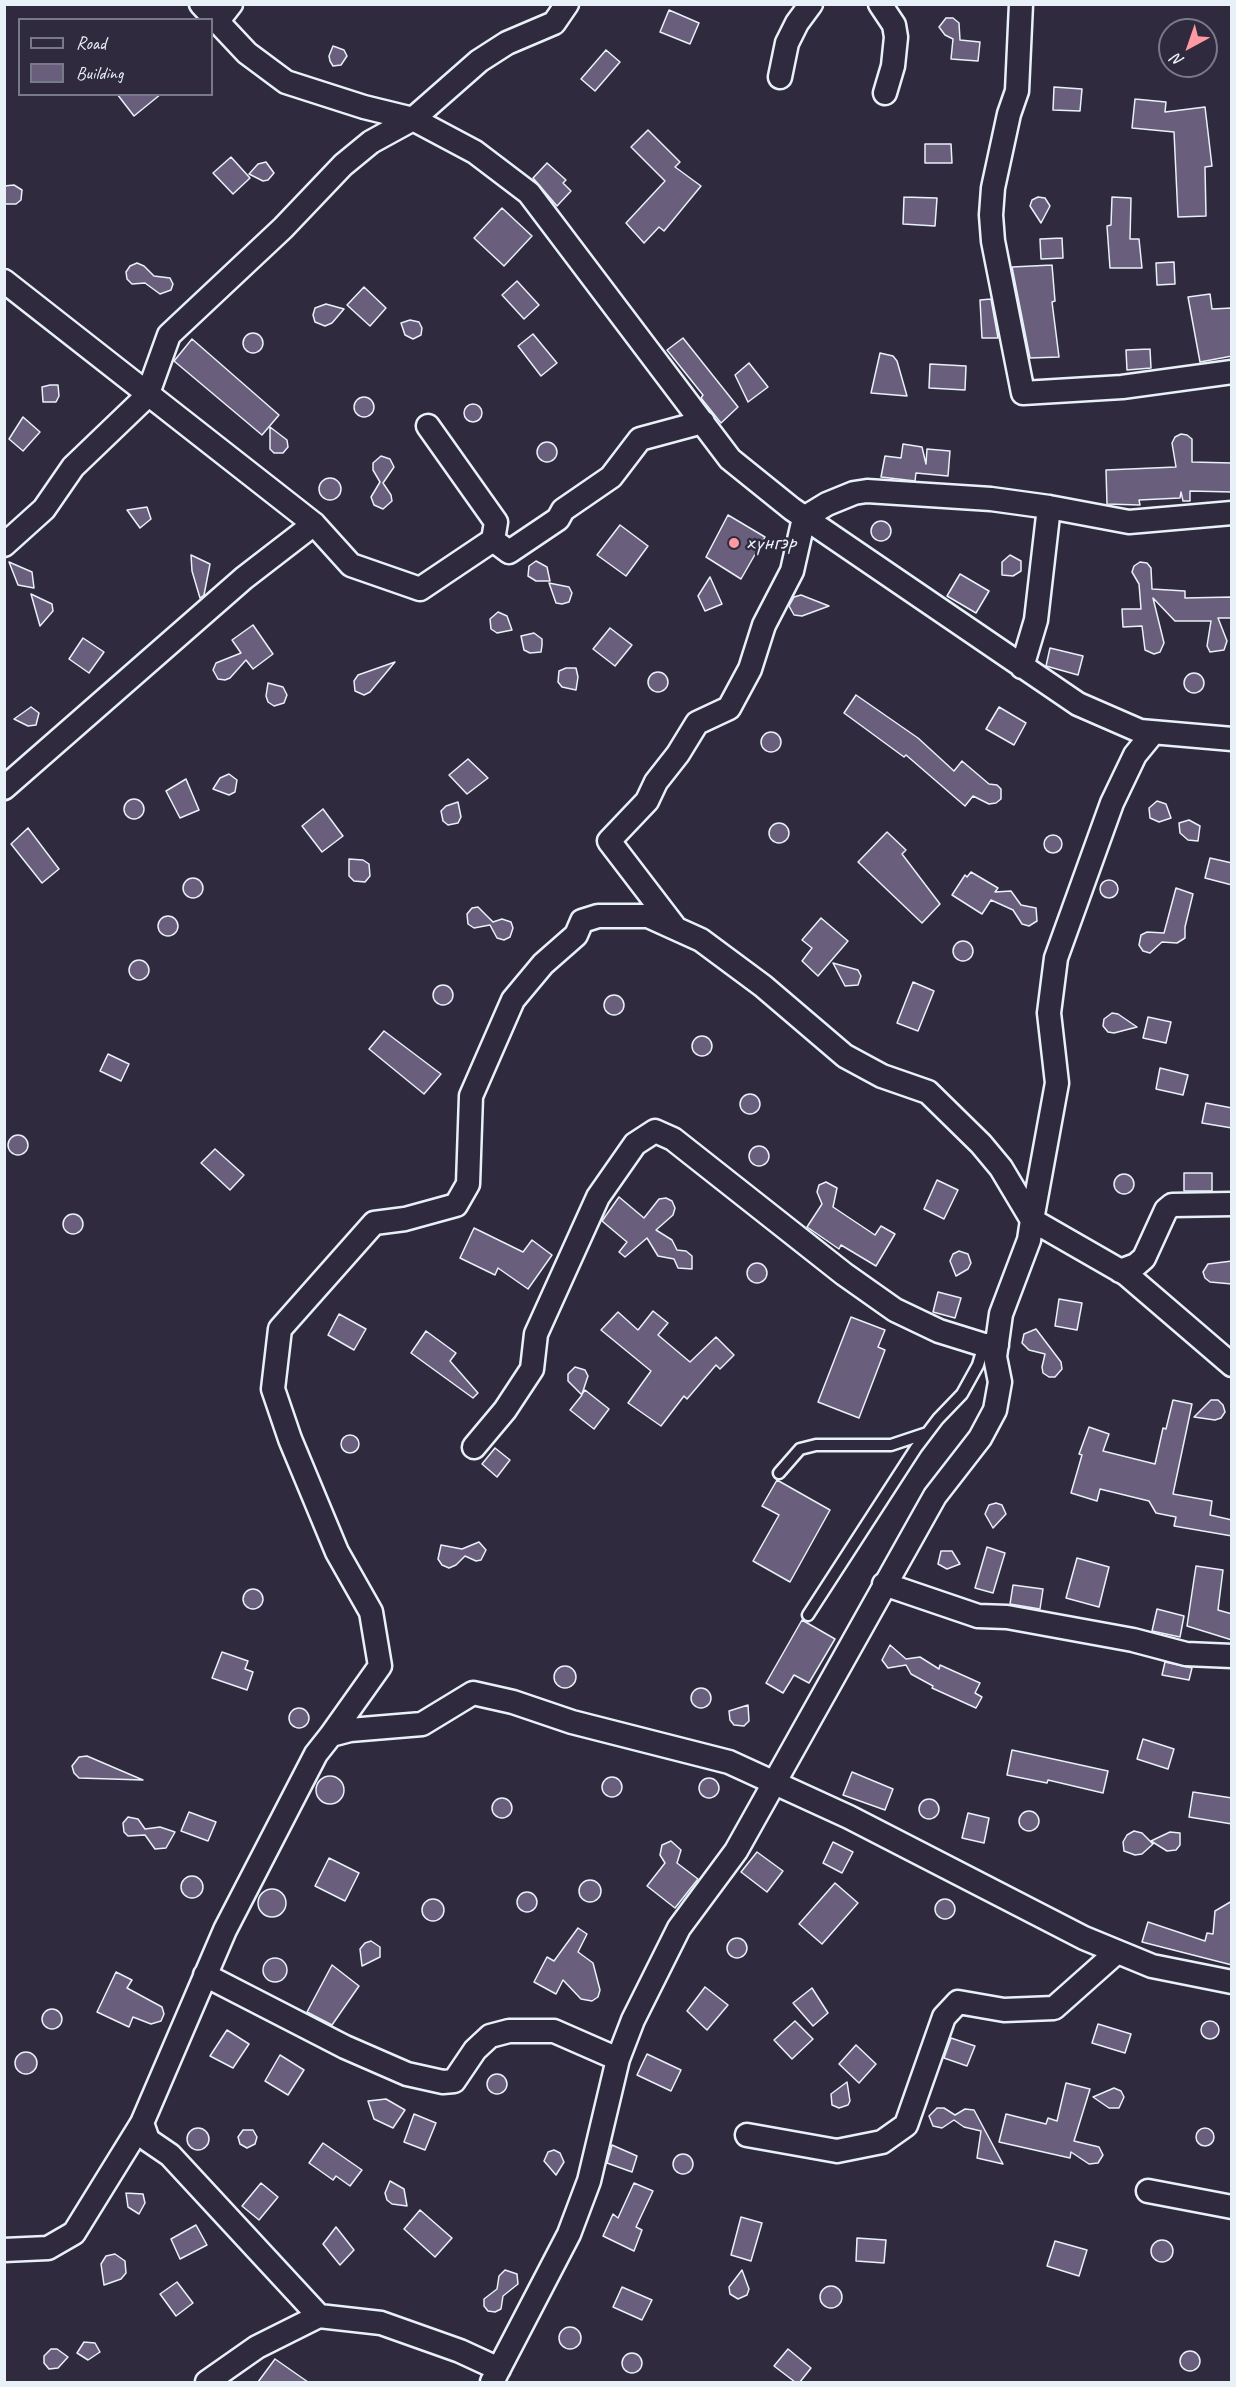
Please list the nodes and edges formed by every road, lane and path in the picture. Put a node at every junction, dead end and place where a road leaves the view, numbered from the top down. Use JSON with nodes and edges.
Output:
{"nodes":[{"id":1,"x":201,"y":4,"type":"edge"},
{"id":2,"x":231,"y":4,"type":"edge"},
{"id":3,"x":567,"y":4,"type":"edge"},
{"id":4,"x":812,"y":4,"type":"edge"},
{"id":5,"x":880,"y":4,"type":"edge"},
{"id":6,"x":1021,"y":4,"type":"edge"},
{"id":7,"x":217,"y":22,"type":"junction"},
{"id":8,"x":780,"y":77,"type":"dead end"},
{"id":9,"x":885,"y":93,"type":"dead end"},
{"id":10,"x":413,"y":119,"type":"junction"},
{"id":11,"x":4,"y":281,"type":"edge"},
{"id":12,"x":1232,"y":372,"type":"edge"},
{"id":13,"x":147,"y":396,"type":"junction"},
{"id":14,"x":703,"y":422,"type":"junction"},
{"id":15,"x":428,"y":426,"type":"dead end"},
{"id":16,"x":1049,"y":507,"type":"junction"},
{"id":17,"x":1232,"y":513,"type":"edge"},
{"id":18,"x":804,"y":518,"type":"junction"},
{"id":19,"x":314,"y":525,"type":"junction"},
{"id":20,"x":493,"y":540,"type":"junction"},
{"id":21,"x":4,"y":545,"type":"edge"},
{"id":22,"x":1022,"y":667,"type":"junction"},
{"id":23,"x":1153,"y":733,"type":"junction"},
{"id":24,"x":1232,"y":739,"type":"edge"},
{"id":25,"x":4,"y":788,"type":"edge"},
{"id":26,"x":677,"y":930,"type":"junction"},
{"id":27,"x":1232,"y":1204,"type":"edge"},
{"id":28,"x":1032,"y":1220,"type":"junction"},
{"id":29,"x":1120,"y":1271,"type":"junction"},
{"id":30,"x":990,"y":1345,"type":"junction"},
{"id":31,"x":1232,"y":1365,"type":"edge"},
{"id":32,"x":927,"y":1433,"type":"junction"},
{"id":33,"x":474,"y":1447,"type":"dead end"},
{"id":34,"x":779,"y":1473,"type":"dead end"},
{"id":35,"x":884,"y":1584,"type":"junction"},
{"id":36,"x":808,"y":1615,"type":"dead end"},
{"id":37,"x":1232,"y":1656,"type":"edge"},
{"id":38,"x":331,"y":1734,"type":"junction"},
{"id":39,"x":777,"y":1782,"type":"junction"},
{"id":40,"x":1117,"y":1952,"type":"junction"},
{"id":41,"x":206,"y":1976,"type":"junction"},
{"id":42,"x":1232,"y":1982,"type":"edge"},
{"id":43,"x":618,"y":2059,"type":"junction"},
{"id":44,"x":142,"y":2123,"type":"junction"},
{"id":45,"x":747,"y":2135,"type":"dead end"},
{"id":46,"x":1148,"y":2191,"type":"dead end"},
{"id":47,"x":1232,"y":2207,"type":"edge"},
{"id":48,"x":4,"y":2250,"type":"edge"},
{"id":49,"x":320,"y":2316,"type":"junction"},
{"id":50,"x":495,"y":2376,"type":"edge"},
{"id":51,"x":207,"y":2382,"type":"edge"}],
"edges":[{"from":1,"to":7,"type":"street"},
{"from":2,"to":7,"type":"street"},
{"from":3,"to":10,"type":"street"},
{"from":4,"to":8,"type":"street"},
{"from":5,"to":9,"type":"street"},
{"from":6,"to":12,"type":"street"},
{"from":7,"to":10,"type":"street"},
{"from":10,"to":13,"type":"street"},
{"from":10,"to":14,"type":"street"},
{"from":11,"to":13,"type":"street"},
{"from":13,"to":19,"type":"street"},
{"from":13,"to":21,"type":"street"},
{"from":14,"to":18,"type":"street"},
{"from":14,"to":20,"type":"street"},
{"from":15,"to":20,"type":"street"},
{"from":16,"to":17,"type":"street"},
{"from":16,"to":18,"type":"street"},
{"from":16,"to":22,"type":"street"},
{"from":18,"to":22,"type":"street"},
{"from":18,"to":26,"type":"street"},
{"from":19,"to":20,"type":"street"},
{"from":19,"to":25,"type":"street"},
{"from":22,"to":23,"type":"street"},
{"from":23,"to":24,"type":"street"},
{"from":23,"to":28,"type":"street"},
{"from":26,"to":28,"type":"street"},
{"from":26,"to":38,"type":"street"},
{"from":27,"to":29,"type":"street"},
{"from":28,"to":29,"type":"street"},
{"from":28,"to":30,"type":"street"},
{"from":29,"to":31,"type":"street"},
{"from":30,"to":32,"type":"lane"},
{"from":30,"to":33,"type":"street"},
{"from":30,"to":35,"type":"street"},
{"from":32,"to":34,"type":"lane"},
{"from":32,"to":36,"type":"lane"},
{"from":35,"to":37,"type":"street"},
{"from":35,"to":39,"type":"street"},
{"from":38,"to":39,"type":"street"},
{"from":38,"to":41,"type":"street"},
{"from":39,"to":40,"type":"street"},
{"from":39,"to":43,"type":"street"},
{"from":40,"to":42,"type":"street"},
{"from":40,"to":45,"type":"street"},
{"from":41,"to":43,"type":"street"},
{"from":41,"to":44,"type":"street"},
{"from":43,"to":50,"type":"street"},
{"from":44,"to":48,"type":"street"},
{"from":44,"to":49,"type":"street"},
{"from":46,"to":47,"type":"street"},
{"from":49,"to":50,"type":"street"},
{"from":49,"to":51,"type":"street"}]}
